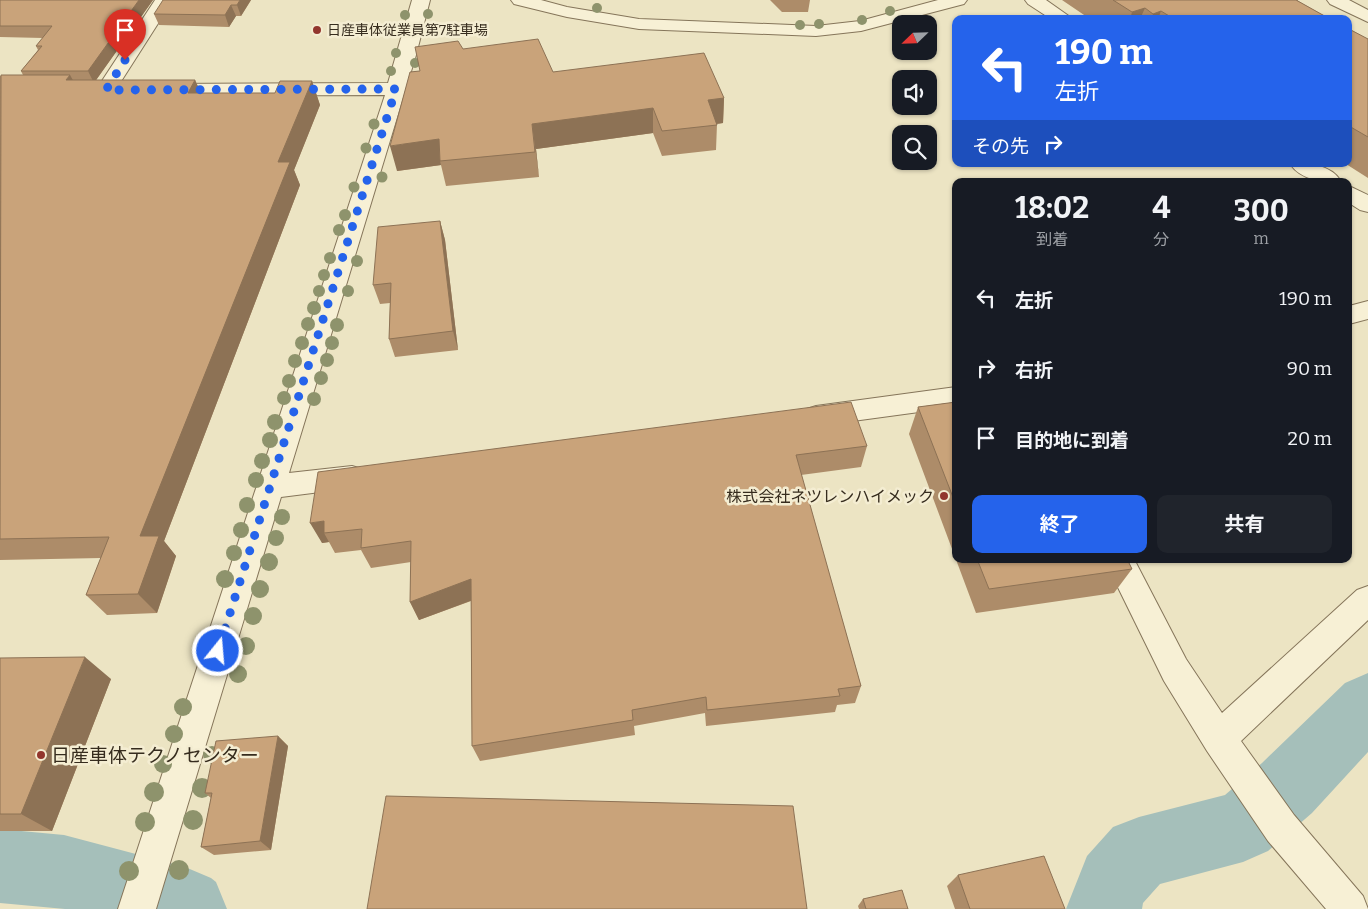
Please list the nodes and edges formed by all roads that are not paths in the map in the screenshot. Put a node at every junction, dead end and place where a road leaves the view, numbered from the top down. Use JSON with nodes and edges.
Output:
{"nodes":[{"id":1,"x":164,"y":0,"type":"edge"},
{"id":2,"x":422,"y":0,"type":"edge"},
{"id":3,"x":520,"y":0,"type":"edge"},
{"id":4,"x":958,"y":0,"type":"edge"},
{"id":5,"x":1034,"y":0,"type":"edge"},
{"id":6,"x":1336,"y":0,"type":"edge"},
{"id":7,"x":1058,"y":15,"type":"edge"},
{"id":8,"x":1368,"y":17,"type":"edge"},
{"id":9,"x":396,"y":89,"type":"junction"},
{"id":10,"x":126,"y":90,"type":"edge"},
{"id":11,"x":146,"y":90,"type":"edge"},
{"id":12,"x":1306,"y":167,"type":"edge"},
{"id":13,"x":1325,"y":178,"type":"edge"},
{"id":14,"x":1352,"y":195,"type":"edge"},
{"id":15,"x":1368,"y":205,"type":"edge"},
{"id":16,"x":1368,"y":310,"type":"edge"},
{"id":17,"x":1352,"y":314,"type":"edge"},
{"id":18,"x":952,"y":398,"type":"edge"},
{"id":19,"x":790,"y":419,"type":"edge"},
{"id":20,"x":378,"y":473,"type":"edge"},
{"id":21,"x":270,"y":487,"type":"junction"},
{"id":22,"x":1121,"y":563,"type":"edge"},
{"id":23,"x":1368,"y":600,"type":"edge"},
{"id":24,"x":1219,"y":739,"type":"junction"},
{"id":25,"x":136,"y":909,"type":"edge"},
{"id":26,"x":1350,"y":909,"type":"edge"}],
"edges":[{"from":1,"to":10,"type":"street"},
{"from":2,"to":9,"type":"street"},
{"from":3,"to":4,"type":"street"},
{"from":5,"to":7,"type":"street"},
{"from":6,"to":8,"type":"street"},
{"from":9,"to":11,"type":"street"},
{"from":9,"to":21,"type":"street"},
{"from":12,"to":13,"type":"street"},
{"from":14,"to":15,"type":"street"},
{"from":16,"to":17,"type":"street"},
{"from":18,"to":19,"type":"street"},
{"from":20,"to":21,"type":"street"},
{"from":21,"to":25,"type":"street"},
{"from":22,"to":24,"type":"street"},
{"from":23,"to":24,"type":"street"},
{"from":24,"to":26,"type":"street"}]}
